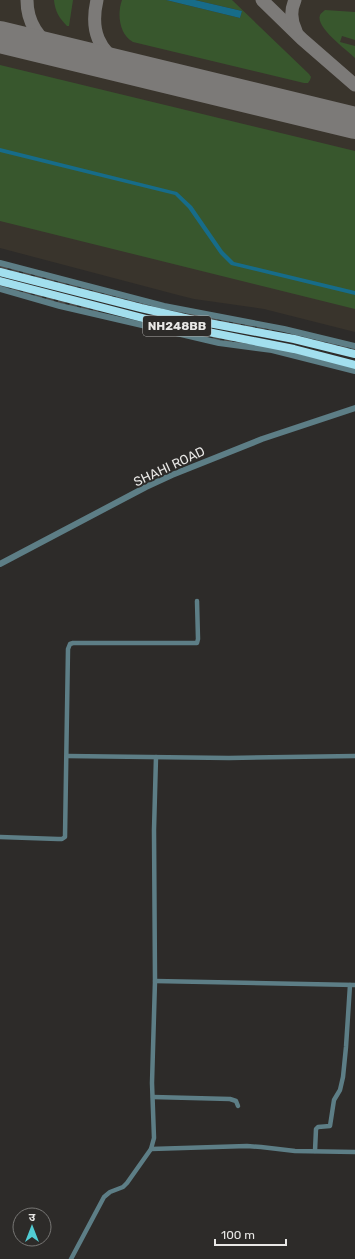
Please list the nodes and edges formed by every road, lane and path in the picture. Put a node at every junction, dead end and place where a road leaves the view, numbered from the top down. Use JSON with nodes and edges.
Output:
{"nodes":[{"id":1,"x":0,"y":263,"type":"edge"},
{"id":2,"x":0,"y":272,"type":"edge"},
{"id":3,"x":0,"y":281,"type":"edge"},
{"id":4,"x":0,"y":289,"type":"edge"},
{"id":5,"x":355,"y":346,"type":"edge"},
{"id":6,"x":355,"y":354,"type":"edge"},
{"id":7,"x":355,"y":365,"type":"edge"},
{"id":8,"x":355,"y":371,"type":"edge"},
{"id":9,"x":355,"y":408,"type":"edge"},
{"id":10,"x":0,"y":564,"type":"edge"},
{"id":11,"x":197,"y":601,"type":"dead end"},
{"id":12,"x":67,"y":756,"type":"junction"},
{"id":13,"x":355,"y":756,"type":"edge"},
{"id":14,"x":156,"y":757,"type":"junction"},
{"id":15,"x":0,"y":837,"type":"edge"},
{"id":16,"x":155,"y":981,"type":"junction"},
{"id":17,"x":352,"y":985,"type":"edge"},
{"id":18,"x":153,"y":1097,"type":"junction"},
{"id":19,"x":238,"y":1106,"type":"dead end"},
{"id":20,"x":151,"y":1149,"type":"junction"},
{"id":21,"x":315,"y":1151,"type":"junction"},
{"id":22,"x":355,"y":1152,"type":"edge"},
{"id":23,"x":71,"y":1259,"type":"edge"}],
"edges":[{"from":1,"to":5,"type":"street"},
{"from":2,"to":6,"type":"highway","number":"NH248BB"},
{"from":3,"to":7,"type":"highway","number":"NH248BB"},
{"from":4,"to":8,"type":"street"},
{"from":9,"to":10,"type":"street","name":"SHAHI ROAD"},
{"from":11,"to":12,"type":"street"},
{"from":12,"to":14,"type":"street"},
{"from":12,"to":15,"type":"street"},
{"from":13,"to":14,"type":"street"},
{"from":14,"to":16,"type":"street"},
{"from":16,"to":17,"type":"street"},
{"from":16,"to":18,"type":"street"},
{"from":17,"to":21,"type":"street"},
{"from":18,"to":19,"type":"street"},
{"from":18,"to":20,"type":"street"},
{"from":20,"to":21,"type":"street"},
{"from":20,"to":23,"type":"street"},
{"from":21,"to":22,"type":"street"}]}
